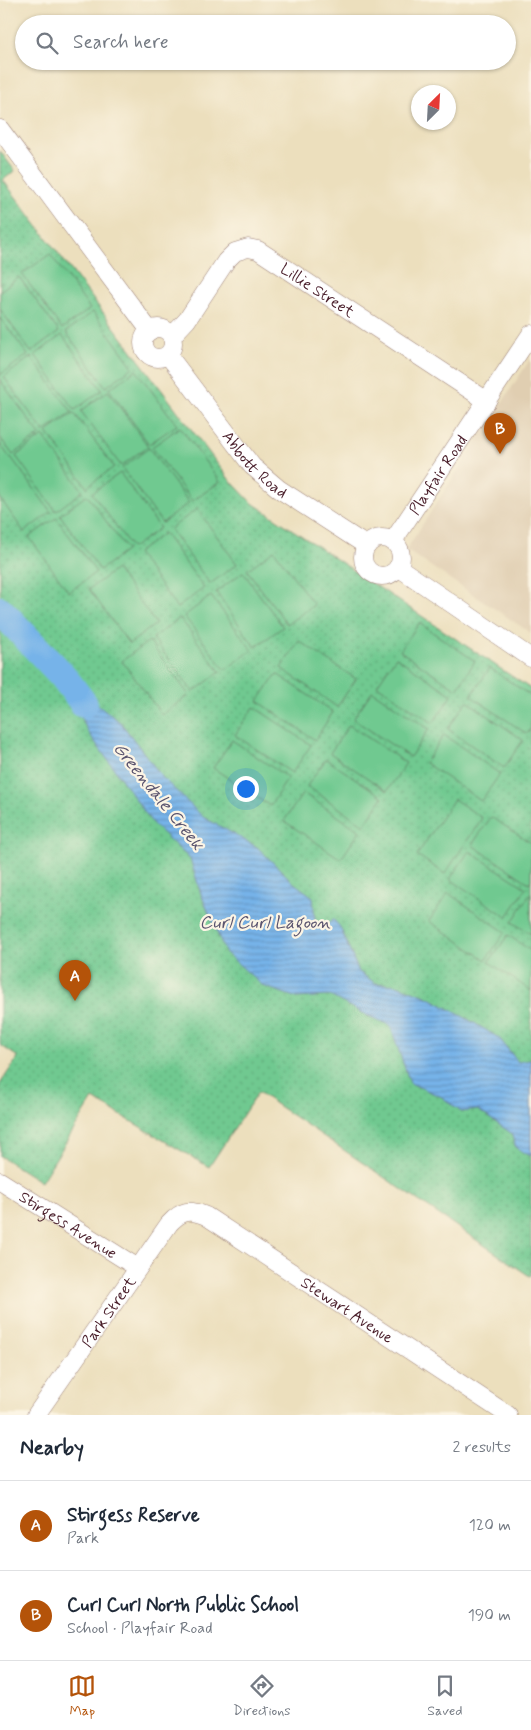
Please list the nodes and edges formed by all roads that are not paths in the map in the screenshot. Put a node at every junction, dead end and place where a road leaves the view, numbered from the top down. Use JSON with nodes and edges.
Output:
{"nodes":[{"id":1,"x":0,"y":129,"type":"edge"},
{"id":2,"x":150,"y":330,"type":"junction"},
{"id":3,"x":531,"y":334,"type":"edge"},
{"id":4,"x":172,"y":336,"type":"junction"},
{"id":5,"x":168,"y":355,"type":"junction"},
{"id":6,"x":486,"y":400,"type":"junction"},
{"id":7,"x":393,"y":541,"type":"junction"},
{"id":8,"x":367,"y":546,"type":"junction"},
{"id":9,"x":398,"y":567,"type":"junction"},
{"id":10,"x":531,"y":658,"type":"edge"},
{"id":11,"x":0,"y":1180,"type":"edge"},
{"id":12,"x":185,"y":1211,"type":"joint"},
{"id":13,"x":138,"y":1268,"type":"junction"},
{"id":14,"x":36,"y":1415,"type":"edge"},
{"id":15,"x":508,"y":1415,"type":"edge"}],
"edges":[{"from":1,"to":2,"type":"street"},
{"from":2,"to":4,"type":"street"},
{"from":2,"to":5,"type":"street"},
{"from":3,"to":6,"type":"street","name":"Playfair Road"},
{"from":4,"to":5,"type":"street"},
{"from":4,"to":6,"type":"street","name":"Lillie Street"},
{"from":5,"to":8,"type":"street","name":"Abbott Road"},
{"from":6,"to":7,"type":"street","name":"Playfair Road"},
{"from":7,"to":8,"type":"street"},
{"from":7,"to":9,"type":"street"},
{"from":8,"to":9,"type":"street"},
{"from":9,"to":10,"type":"street"},
{"from":11,"to":13,"type":"street","name":"Stirgess Avenue"},
{"from":12,"to":13,"type":"street","name":"Park Street"},
{"from":12,"to":15,"type":"street","name":"Stewart Avenue"},
{"from":13,"to":14,"type":"street","name":"Park Street"}]}
